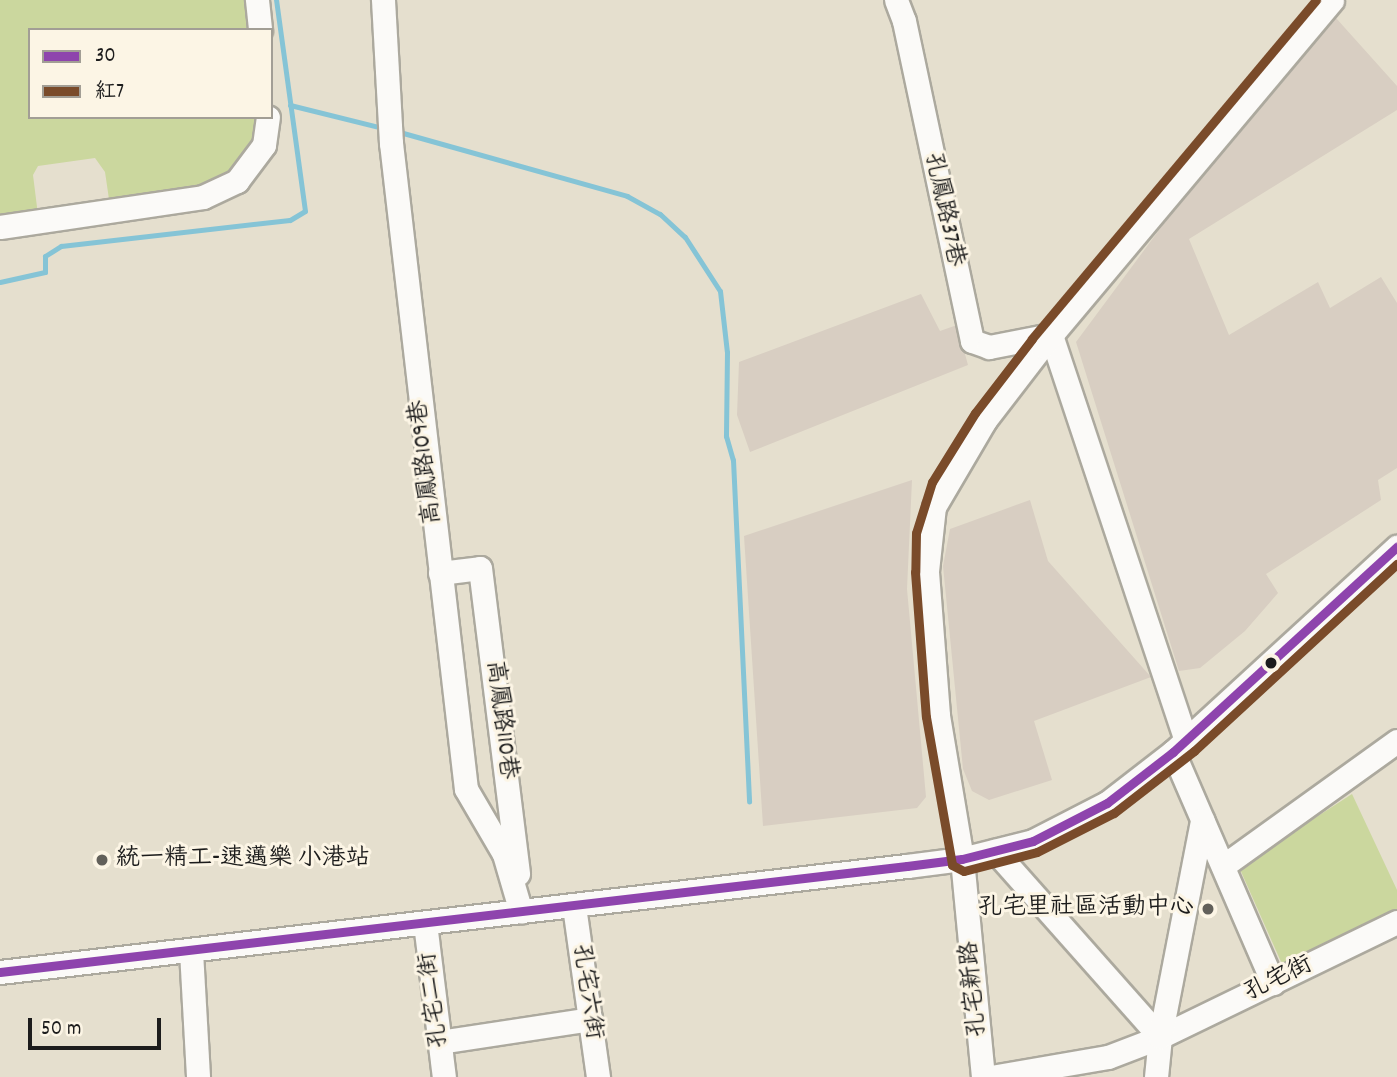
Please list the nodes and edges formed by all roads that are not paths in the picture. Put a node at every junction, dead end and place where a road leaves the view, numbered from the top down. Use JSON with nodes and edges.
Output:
{"nodes":[{"id":1,"x":257,"y":0,"type":"edge"},
{"id":2,"x":383,"y":0,"type":"edge"},
{"id":3,"x":896,"y":0,"type":"edge"},
{"id":4,"x":1332,"y":0,"type":"edge"},
{"id":5,"x":260,"y":28,"type":"edge"},
{"id":6,"x":268,"y":119,"type":"edge"},
{"id":7,"x":0,"y":227,"type":"edge"},
{"id":8,"x":1051,"y":335,"type":"junction"},
{"id":9,"x":1397,"y":547,"type":"edge"},
{"id":10,"x":440,"y":573,"type":"junction"},
{"id":11,"x":1397,"y":741,"type":"edge"},
{"id":12,"x":1180,"y":747,"type":"junction"},
{"id":13,"x":1202,"y":820,"type":"junction"},
{"id":14,"x":995,"y":851,"type":"junction"},
{"id":15,"x":962,"y":859,"type":"junction"},
{"id":16,"x":1223,"y":866,"type":"junction"},
{"id":17,"x":574,"y":906,"type":"junction"},
{"id":18,"x":521,"y":912,"type":"junction"},
{"id":19,"x":1397,"y":922,"type":"edge"},
{"id":20,"x":425,"y":923,"type":"junction"},
{"id":21,"x":191,"y":951,"type":"junction"},
{"id":22,"x":0,"y":972,"type":"edge"},
{"id":23,"x":1273,"y":982,"type":"junction"},
{"id":24,"x":590,"y":1019,"type":"junction"},
{"id":25,"x":1160,"y":1037,"type":"junction"},
{"id":26,"x":440,"y":1042,"type":"junction"},
{"id":27,"x":198,"y":1077,"type":"edge"},
{"id":28,"x":444,"y":1077,"type":"edge"},
{"id":29,"x":598,"y":1077,"type":"edge"},
{"id":30,"x":983,"y":1077,"type":"edge"},
{"id":31,"x":991,"y":1077,"type":"edge"},
{"id":32,"x":1156,"y":1077,"type":"edge"}],
"edges":[{"from":1,"to":5,"type":"street"},
{"from":2,"to":10,"type":"street","name":"高鳳路109巷"},
{"from":3,"to":8,"type":"street","name":"孔鳳路37巷"},
{"from":4,"to":8,"type":"street","name":"孔宅新路"},
{"from":6,"to":7,"type":"street"},
{"from":8,"to":12,"type":"street"},
{"from":8,"to":15,"type":"street","name":"孔宅新路"},
{"from":9,"to":12,"type":"street"},
{"from":10,"to":18,"type":"street","name":"高鳳路109巷"},
{"from":10,"to":18,"type":"street","name":"高鳳路110巷"},
{"from":11,"to":16,"type":"street"},
{"from":12,"to":13,"type":"street"},
{"from":12,"to":14,"type":"street"},
{"from":13,"to":16,"type":"street"},
{"from":13,"to":25,"type":"street"},
{"from":14,"to":15,"type":"street"},
{"from":14,"to":25,"type":"street"},
{"from":15,"to":17,"type":"street"},
{"from":15,"to":30,"type":"street","name":"孔宅新路"},
{"from":16,"to":23,"type":"street"},
{"from":17,"to":18,"type":"street"},
{"from":17,"to":24,"type":"street","name":"孔宅六街"},
{"from":18,"to":20,"type":"street"},
{"from":19,"to":23,"type":"street","name":"孔宅街"},
{"from":20,"to":21,"type":"street"},
{"from":20,"to":26,"type":"street","name":"孔宅二街"},
{"from":21,"to":22,"type":"street"},
{"from":21,"to":27,"type":"street"},
{"from":23,"to":25,"type":"street","name":"孔宅街"},
{"from":24,"to":26,"type":"street"},
{"from":24,"to":29,"type":"street","name":"孔宅六街"},
{"from":25,"to":31,"type":"street","name":"孔宅街"},
{"from":25,"to":32,"type":"street"},
{"from":26,"to":28,"type":"street","name":"孔宅二街"}]}
